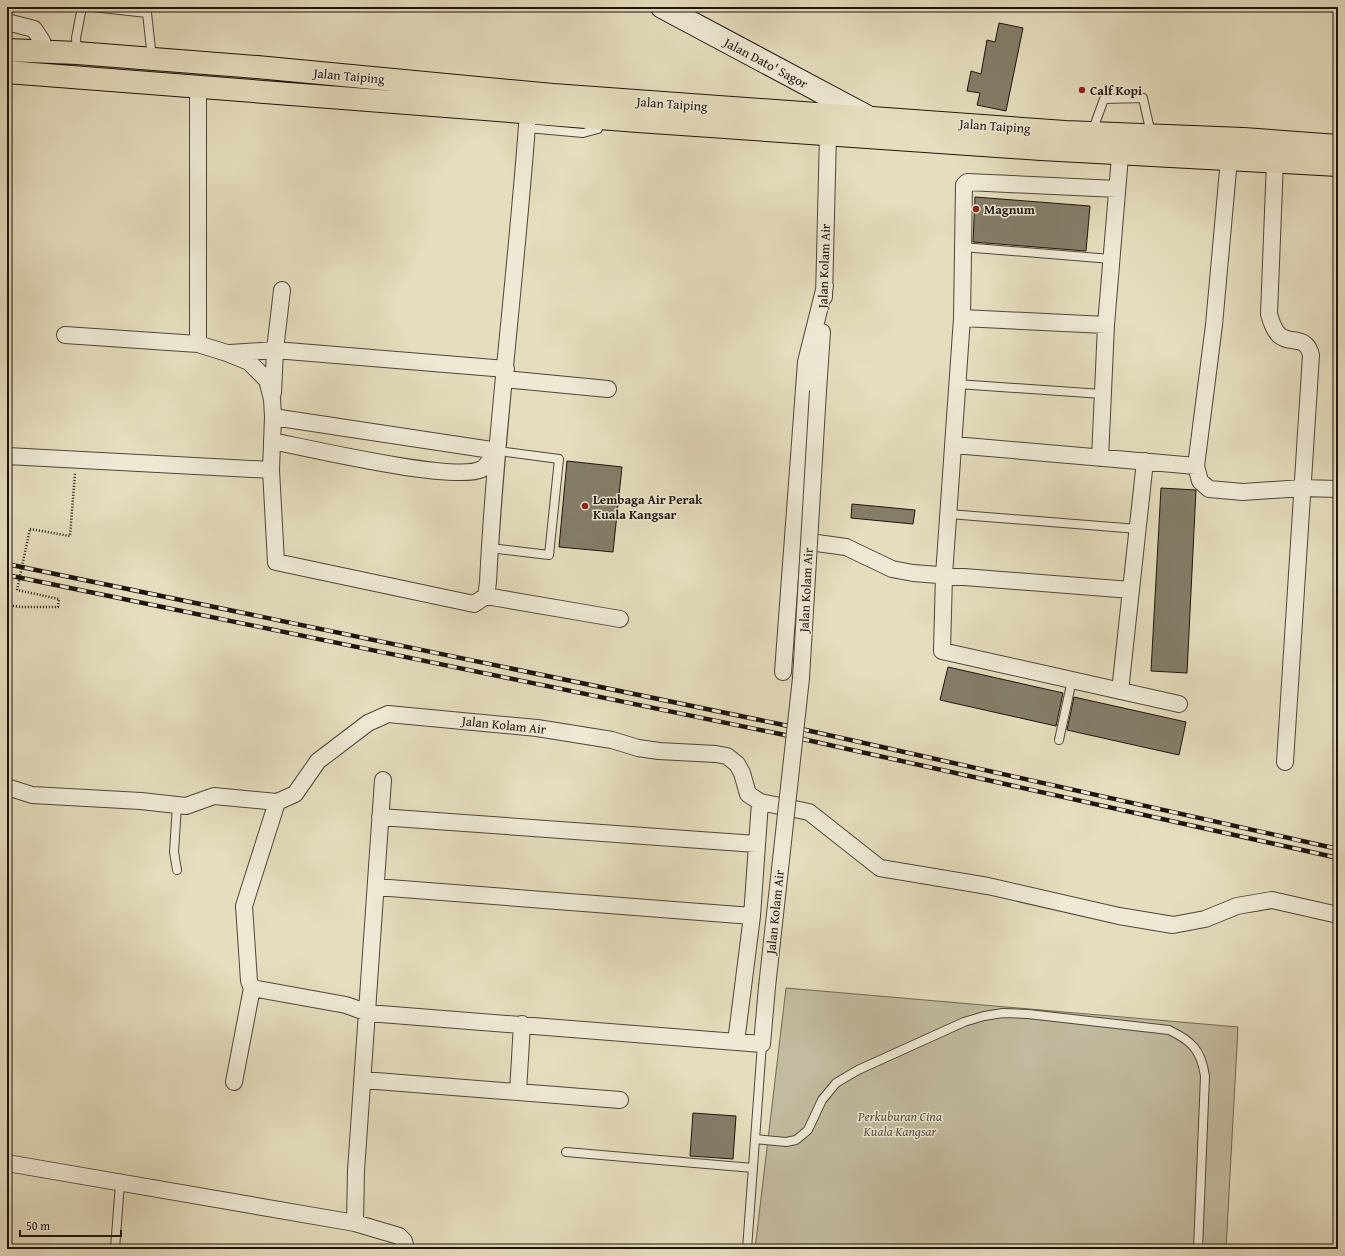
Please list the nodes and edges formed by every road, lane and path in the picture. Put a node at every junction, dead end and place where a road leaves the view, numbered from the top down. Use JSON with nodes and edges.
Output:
{"nodes":[{"id":1,"x":82,"y":7,"type":"edge"},
{"id":2,"x":92,"y":7,"type":"edge"},
{"id":3,"x":671,"y":9,"type":"edge"},
{"id":4,"x":7,"y":22,"type":"edge"},
{"id":5,"x":7,"y":50,"type":"edge"},
{"id":6,"x":43,"y":52,"type":"junction"},
{"id":7,"x":77,"y":53,"type":"junction"},
{"id":8,"x":158,"y":60,"type":"junction"},
{"id":9,"x":7,"y":72,"type":"edge"},
{"id":10,"x":198,"y":86,"type":"junction"},
{"id":11,"x":490,"y":89,"type":"junction"},
{"id":12,"x":795,"y":112,"type":"junction"},
{"id":13,"x":870,"y":118,"type":"junction"},
{"id":14,"x":528,"y":120,"type":"junction"},
{"id":15,"x":1091,"y":133,"type":"junction"},
{"id":16,"x":828,"y":134,"type":"junction"},
{"id":17,"x":1152,"y":135,"type":"junction"},
{"id":18,"x":1121,"y":144,"type":"junction"},
{"id":19,"x":1338,"y":146,"type":"edge"},
{"id":20,"x":1229,"y":159,"type":"junction"},
{"id":21,"x":1275,"y":162,"type":"junction"},
{"id":22,"x":1338,"y":165,"type":"edge"},
{"id":23,"x":1117,"y":189,"type":"junction"},
{"id":24,"x":962,"y":246,"type":"junction"},
{"id":25,"x":1111,"y":259,"type":"junction"},
{"id":26,"x":825,"y":286,"type":"junction"},
{"id":27,"x":282,"y":290,"type":"dead end"},
{"id":28,"x":962,"y":318,"type":"junction"},
{"id":29,"x":1106,"y":325,"type":"junction"},
{"id":30,"x":65,"y":335,"type":"dead end"},
{"id":31,"x":198,"y":344,"type":"junction"},
{"id":32,"x":275,"y":350,"type":"junction"},
{"id":33,"x":227,"y":353,"type":"junction"},
{"id":34,"x":505,"y":374,"type":"junction"},
{"id":35,"x":957,"y":384,"type":"junction"},
{"id":36,"x":608,"y":389,"type":"dead end"},
{"id":37,"x":1102,"y":394,"type":"junction"},
{"id":38,"x":272,"y":399,"type":"junction"},
{"id":39,"x":273,"y":417,"type":"junction"},
{"id":40,"x":272,"y":441,"type":"junction"},
{"id":41,"x":954,"y":445,"type":"junction"},
{"id":42,"x":498,"y":451,"type":"junction"},
{"id":43,"x":7,"y":456,"type":"edge"},
{"id":44,"x":1100,"y":458,"type":"junction"},
{"id":45,"x":76,"y":460,"type":"junction"},
{"id":46,"x":1145,"y":462,"type":"junction"},
{"id":47,"x":1196,"y":466,"type":"junction"},
{"id":48,"x":271,"y":470,"type":"junction"},
{"id":49,"x":1302,"y":488,"type":"junction"},
{"id":50,"x":1338,"y":489,"type":"edge"},
{"id":51,"x":949,"y":514,"type":"junction"},
{"id":52,"x":1138,"y":529,"type":"junction"},
{"id":53,"x":792,"y":540,"type":"junction"},
{"id":54,"x":490,"y":548,"type":"junction"},
{"id":55,"x":944,"y":574,"type":"junction"},
{"id":56,"x":1131,"y":590,"type":"junction"},
{"id":57,"x":486,"y":596,"type":"junction"},
{"id":58,"x":7,"y":605,"type":"edge"},
{"id":59,"x":620,"y":619,"type":"dead end"},
{"id":60,"x":783,"y":672,"type":"dead end"},
{"id":61,"x":1072,"y":680,"type":"junction"},
{"id":62,"x":1120,"y":690,"type":"junction"},
{"id":63,"x":1179,"y":704,"type":"dead end"},
{"id":64,"x":1059,"y":740,"type":"dead end"},
{"id":65,"x":1285,"y":762,"type":"dead end"},
{"id":66,"x":383,"y":780,"type":"dead end"},
{"id":67,"x":7,"y":787,"type":"edge"},
{"id":68,"x":277,"y":802,"type":"junction"},
{"id":69,"x":760,"y":802,"type":"junction"},
{"id":70,"x":177,"y":805,"type":"junction"},
{"id":71,"x":380,"y":817,"type":"junction"},
{"id":72,"x":756,"y":844,"type":"junction"},
{"id":73,"x":176,"y":870,"type":"dead end"},
{"id":74,"x":376,"y":887,"type":"junction"},
{"id":75,"x":1338,"y":915,"type":"edge"},
{"id":76,"x":752,"y":916,"type":"junction"},
{"id":77,"x":252,"y":988,"type":"junction"},
{"id":78,"x":368,"y":1013,"type":"junction"},
{"id":79,"x":522,"y":1024,"type":"junction"},
{"id":80,"x":736,"y":1042,"type":"junction"},
{"id":81,"x":762,"y":1044,"type":"junction"},
{"id":82,"x":363,"y":1080,"type":"junction"},
{"id":83,"x":234,"y":1082,"type":"dead end"},
{"id":84,"x":518,"y":1092,"type":"junction"},
{"id":85,"x":620,"y":1100,"type":"dead end"},
{"id":86,"x":755,"y":1139,"type":"junction"},
{"id":87,"x":566,"y":1152,"type":"dead end"},
{"id":88,"x":7,"y":1163,"type":"edge"},
{"id":89,"x":754,"y":1168,"type":"junction"},
{"id":90,"x":120,"y":1183,"type":"junction"},
{"id":91,"x":355,"y":1223,"type":"junction"},
{"id":92,"x":409,"y":1248,"type":"edge"},
{"id":93,"x":115,"y":1249,"type":"edge"},
{"id":94,"x":747,"y":1249,"type":"edge"},
{"id":95,"x":1198,"y":1249,"type":"edge"}],
"edges":[{"from":1,"to":7,"type":"lane"},
{"from":2,"to":8,"type":"lane"},
{"from":3,"to":13,"type":"main road","name":"Jalan Dato' Sagor"},
{"from":4,"to":6,"type":"street"},
{"from":5,"to":6,"type":"highway","name":"Jalan Taiping"},
{"from":6,"to":7,"type":"highway","name":"Jalan Taiping"},
{"from":7,"to":8,"type":"highway","name":"Jalan Taiping"},
{"from":8,"to":10,"type":"highway"},
{"from":8,"to":11,"type":"highway","name":"Jalan Taiping"},
{"from":9,"to":10,"type":"highway","name":"Jalan Taiping"},
{"from":10,"to":14,"type":"highway","name":"Jalan Taiping"},
{"from":10,"to":31,"type":"street"},
{"from":11,"to":12,"type":"highway","name":"Jalan Taiping"},
{"from":11,"to":14,"type":"highway"},
{"from":12,"to":13,"type":"highway","name":"Jalan Taiping"},
{"from":12,"to":16,"type":"highway"},
{"from":13,"to":15,"type":"highway","name":"Jalan Taiping"},
{"from":14,"to":16,"type":"highway","name":"Jalan Taiping"},
{"from":14,"to":34,"type":"street"},
{"from":15,"to":17,"type":"lane"},
{"from":15,"to":18,"type":"highway","name":"Jalan Taiping"},
{"from":16,"to":18,"type":"highway","name":"Jalan Taiping"},
{"from":16,"to":26,"type":"street","name":"Jalan Kolam Air"},
{"from":17,"to":18,"type":"highway","name":"Jalan Taiping"},
{"from":17,"to":19,"type":"highway","name":"Jalan Taiping"},
{"from":18,"to":20,"type":"highway","name":"Jalan Taiping"},
{"from":18,"to":23,"type":"street"},
{"from":20,"to":21,"type":"highway","name":"Jalan Taiping"},
{"from":20,"to":47,"type":"street"},
{"from":21,"to":22,"type":"highway","name":"Jalan Taiping"},
{"from":21,"to":49,"type":"street"},
{"from":23,"to":24,"type":"street"},
{"from":23,"to":25,"type":"street"},
{"from":24,"to":25,"type":"lane"},
{"from":24,"to":28,"type":"street"},
{"from":25,"to":29,"type":"street"},
{"from":26,"to":53,"type":"street"},
{"from":26,"to":81,"type":"street","name":"Jalan Kolam Air","bridge":true},
{"from":27,"to":32,"type":"street"},
{"from":28,"to":29,"type":"street"},
{"from":28,"to":35,"type":"street"},
{"from":29,"to":37,"type":"street"},
{"from":30,"to":31,"type":"street"},
{"from":31,"to":33,"type":"street"},
{"from":32,"to":33,"type":"street"},
{"from":32,"to":34,"type":"street"},
{"from":32,"to":38,"type":"street"},
{"from":33,"to":38,"type":"street"},
{"from":34,"to":36,"type":"street"},
{"from":34,"to":42,"type":"street"},
{"from":35,"to":37,"type":"lane"},
{"from":35,"to":41,"type":"street"},
{"from":37,"to":44,"type":"street"},
{"from":38,"to":39,"type":"street"},
{"from":39,"to":40,"type":"street"},
{"from":39,"to":42,"type":"street"},
{"from":40,"to":42,"type":"street"},
{"from":40,"to":48,"type":"street"},
{"from":41,"to":44,"type":"street"},
{"from":41,"to":51,"type":"street"},
{"from":42,"to":54,"type":"street"},
{"from":42,"to":54,"type":"lane"},
{"from":43,"to":45,"type":"street"},
{"from":44,"to":46,"type":"street"},
{"from":45,"to":48,"type":"street"},
{"from":45,"to":58,"type":"path","bridge":true},
{"from":46,"to":47,"type":"street"},
{"from":46,"to":52,"type":"street"},
{"from":47,"to":49,"type":"street"},
{"from":48,"to":57,"type":"street"},
{"from":49,"to":50,"type":"street"},
{"from":49,"to":65,"type":"street"},
{"from":51,"to":52,"type":"lane"},
{"from":51,"to":55,"type":"street"},
{"from":52,"to":56,"type":"street"},
{"from":53,"to":55,"type":"street"},
{"from":53,"to":60,"type":"street"},
{"from":54,"to":57,"type":"street"},
{"from":55,"to":56,"type":"street"},
{"from":55,"to":61,"type":"street"},
{"from":56,"to":62,"type":"street"},
{"from":57,"to":59,"type":"street"},
{"from":61,"to":62,"type":"street"},
{"from":61,"to":64,"type":"lane"},
{"from":62,"to":63,"type":"street"},
{"from":66,"to":71,"type":"street"},
{"from":67,"to":70,"type":"street"},
{"from":68,"to":69,"type":"street","name":"Jalan Kolam Air"},
{"from":68,"to":70,"type":"street"},
{"from":68,"to":77,"type":"street"},
{"from":69,"to":72,"type":"street"},
{"from":69,"to":75,"type":"street"},
{"from":70,"to":73,"type":"lane"},
{"from":71,"to":72,"type":"street"},
{"from":71,"to":74,"type":"street"},
{"from":72,"to":76,"type":"street"},
{"from":74,"to":76,"type":"street"},
{"from":74,"to":78,"type":"street"},
{"from":76,"to":80,"type":"street"},
{"from":77,"to":78,"type":"street"},
{"from":77,"to":83,"type":"street"},
{"from":78,"to":79,"type":"street"},
{"from":78,"to":82,"type":"street"},
{"from":79,"to":80,"type":"street"},
{"from":79,"to":84,"type":"street"},
{"from":80,"to":81,"type":"street"},
{"from":81,"to":86,"type":"lane"},
{"from":82,"to":84,"type":"street"},
{"from":82,"to":91,"type":"street"},
{"from":84,"to":85,"type":"street"},
{"from":86,"to":89,"type":"lane"},
{"from":86,"to":95,"type":"lane"},
{"from":87,"to":89,"type":"lane"},
{"from":88,"to":90,"type":"street"},
{"from":89,"to":94,"type":"lane"},
{"from":90,"to":91,"type":"street"},
{"from":90,"to":93,"type":"lane"},
{"from":91,"to":92,"type":"street"}]}
